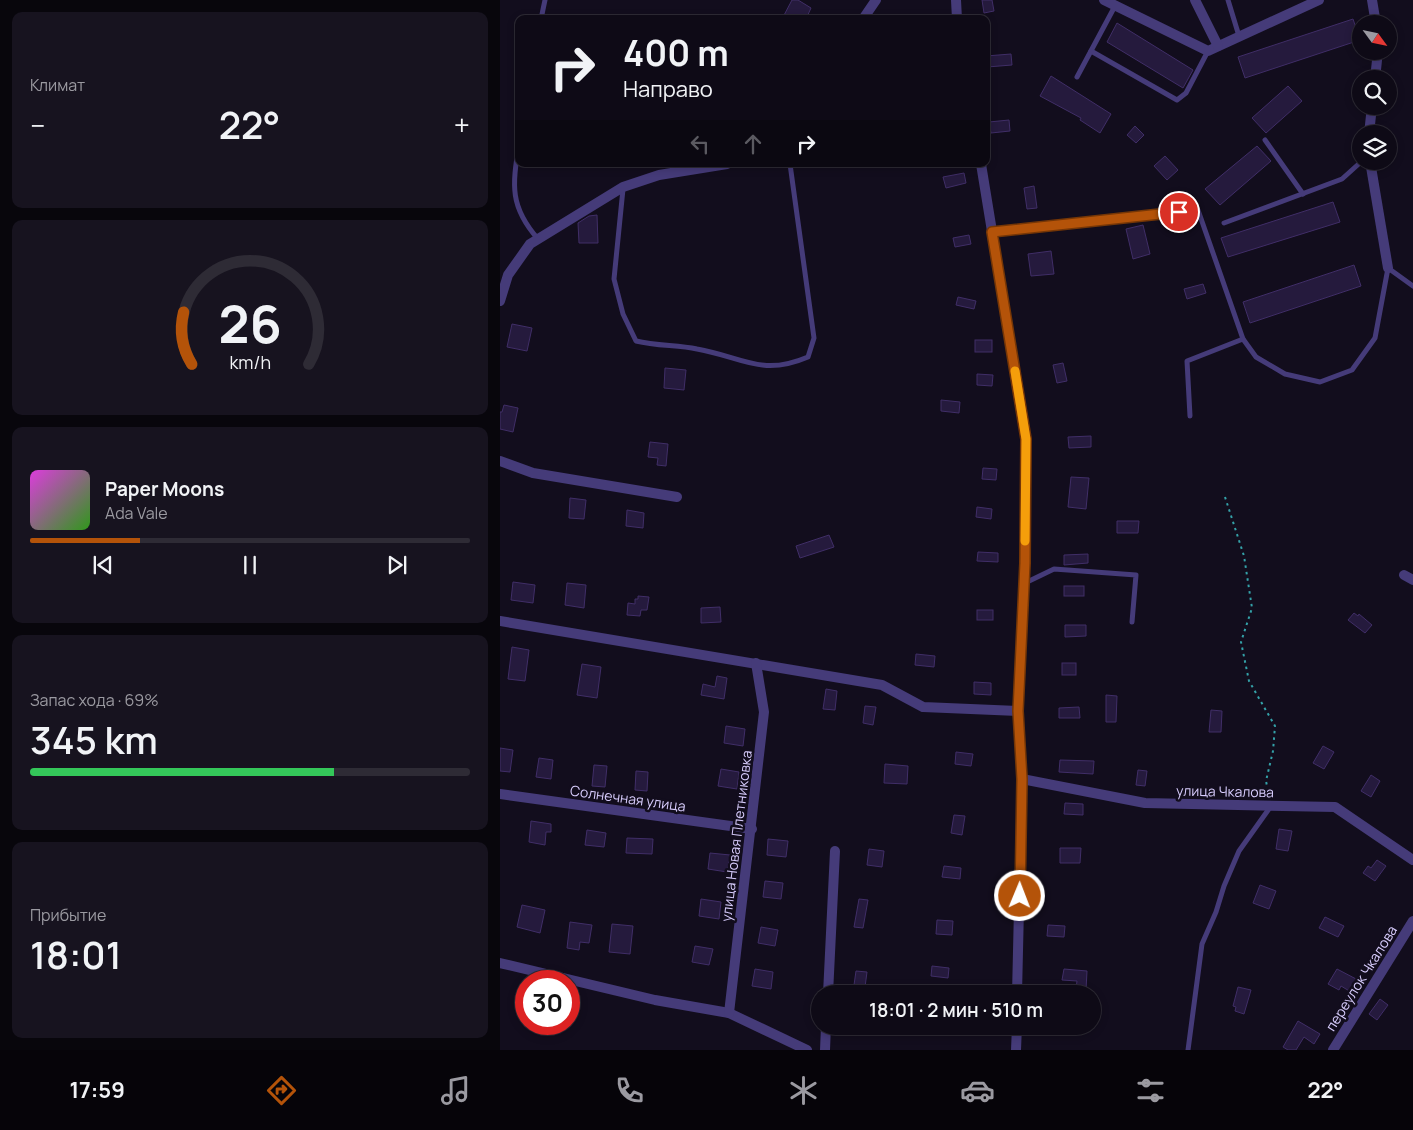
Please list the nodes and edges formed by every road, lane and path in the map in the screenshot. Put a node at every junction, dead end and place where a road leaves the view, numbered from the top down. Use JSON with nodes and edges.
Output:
{"nodes":[{"id":1,"x":545,"y":0,"type":"edge"},
{"id":2,"x":876,"y":0,"type":"edge"},
{"id":3,"x":956,"y":0,"type":"edge"},
{"id":4,"x":1104,"y":0,"type":"edge"},
{"id":5,"x":1196,"y":0,"type":"edge"},
{"id":6,"x":1228,"y":0,"type":"edge"},
{"id":7,"x":1319,"y":0,"type":"edge"},
{"id":8,"x":1372,"y":0,"type":"edge"},
{"id":9,"x":1115,"y":5,"type":"junction"},
{"id":10,"x":543,"y":15,"type":"edge"},
{"id":11,"x":865,"y":15,"type":"edge"},
{"id":12,"x":957,"y":15,"type":"edge"},
{"id":13,"x":1374,"y":15,"type":"edge"},
{"id":14,"x":1239,"y":36,"type":"junction"},
{"id":15,"x":1218,"y":46,"type":"junction"},
{"id":16,"x":1090,"y":51,"type":"junction"},
{"id":17,"x":1208,"y":51,"type":"junction"},
{"id":18,"x":1077,"y":77,"type":"dead end"},
{"id":19,"x":1265,"y":140,"type":"dead end"},
{"id":20,"x":515,"y":167,"type":"edge"},
{"id":21,"x":709,"y":167,"type":"edge"},
{"id":22,"x":790,"y":167,"type":"edge"},
{"id":23,"x":981,"y":167,"type":"edge"},
{"id":24,"x":1352,"y":170,"type":"edge"},
{"id":25,"x":1372,"y":170,"type":"edge"},
{"id":26,"x":623,"y":187,"type":"junction"},
{"id":27,"x":1303,"y":194,"type":"junction"},
{"id":28,"x":1224,"y":223,"type":"dead end"},
{"id":29,"x":992,"y":232,"type":"junction"},
{"id":30,"x":538,"y":239,"type":"junction"},
{"id":31,"x":1388,"y":268,"type":"junction"},
{"id":32,"x":1413,"y":286,"type":"edge"},
{"id":33,"x":500,"y":301,"type":"edge"},
{"id":34,"x":1243,"y":339,"type":"junction"},
{"id":35,"x":1190,"y":416,"type":"dead end"},
{"id":36,"x":500,"y":461,"type":"edge"},
{"id":37,"x":677,"y":496,"type":"dead end"},
{"id":38,"x":1225,"y":497,"type":"dead end"},
{"id":39,"x":1024,"y":583,"type":"junction"},
{"id":40,"x":500,"y":621,"type":"edge"},
{"id":41,"x":1132,"y":622,"type":"dead end"},
{"id":42,"x":756,"y":663,"type":"junction"},
{"id":43,"x":1018,"y":711,"type":"junction"},
{"id":44,"x":1022,"y":779,"type":"junction"},
{"id":45,"x":500,"y":794,"type":"edge"},
{"id":46,"x":1271,"y":806,"type":"junction"},
{"id":47,"x":752,"y":829,"type":"junction"},
{"id":48,"x":835,"y":851,"type":"dead end"},
{"id":49,"x":1413,"y":860,"type":"edge"},
{"id":50,"x":1413,"y":921,"type":"edge"},
{"id":51,"x":500,"y":963,"type":"edge"},
{"id":52,"x":828,"y":985,"type":"edge"},
{"id":53,"x":1018,"y":985,"type":"edge"},
{"id":54,"x":728,"y":1013,"type":"junction"},
{"id":55,"x":826,"y":1035,"type":"edge"},
{"id":56,"x":1017,"y":1035,"type":"edge"},
{"id":57,"x":807,"y":1050,"type":"edge"},
{"id":58,"x":825,"y":1050,"type":"edge"},
{"id":59,"x":1016,"y":1050,"type":"edge"},
{"id":60,"x":1188,"y":1050,"type":"edge"},
{"id":61,"x":1332,"y":1050,"type":"edge"}],
"edges":[{"from":1,"to":10,"type":"lane"},
{"from":2,"to":11,"type":"street"},
{"from":3,"to":12,"type":"street"},
{"from":4,"to":9,"type":"street"},
{"from":5,"to":15,"type":"street"},
{"from":6,"to":14,"type":"lane"},
{"from":7,"to":14,"type":"street"},
{"from":8,"to":13,"type":"street"},
{"from":9,"to":16,"type":"lane"},
{"from":9,"to":17,"type":"street"},
{"from":14,"to":15,"type":"street"},
{"from":15,"to":17,"type":"street"},
{"from":16,"to":17,"type":"lane"},
{"from":16,"to":18,"type":"lane"},
{"from":19,"to":27,"type":"lane"},
{"from":20,"to":30,"type":"lane"},
{"from":21,"to":26,"type":"street"},
{"from":22,"to":26,"type":"lane"},
{"from":23,"to":29,"type":"street"},
{"from":24,"to":27,"type":"lane"},
{"from":25,"to":31,"type":"street"},
{"from":26,"to":30,"type":"street"},
{"from":27,"to":28,"type":"lane"},
{"from":29,"to":34,"type":"lane"},
{"from":29,"to":39,"type":"street"},
{"from":30,"to":33,"type":"street"},
{"from":31,"to":32,"type":"lane"},
{"from":31,"to":34,"type":"lane"},
{"from":34,"to":35,"type":"lane"},
{"from":36,"to":37,"type":"street"},
{"from":38,"to":46,"type":"path"},
{"from":39,"to":41,"type":"lane"},
{"from":39,"to":43,"type":"street"},
{"from":40,"to":42,"type":"street"},
{"from":42,"to":43,"type":"street"},
{"from":42,"to":47,"type":"street","name":"улица Новая Плетниковка"},
{"from":43,"to":44,"type":"street"},
{"from":44,"to":46,"type":"street","name":"улица Чкалова"},
{"from":44,"to":53,"type":"street"},
{"from":45,"to":47,"type":"street","name":"Солнечная улица"},
{"from":46,"to":49,"type":"street","name":"улица Чкалова"},
{"from":46,"to":60,"type":"lane"},
{"from":47,"to":54,"type":"street","name":"улица Новая Плетниковка"},
{"from":48,"to":52,"type":"street"},
{"from":50,"to":61,"type":"street","name":"переулок Чкалова"},
{"from":51,"to":54,"type":"street"},
{"from":54,"to":57,"type":"street"},
{"from":55,"to":58,"type":"street"},
{"from":56,"to":59,"type":"street"}]}
